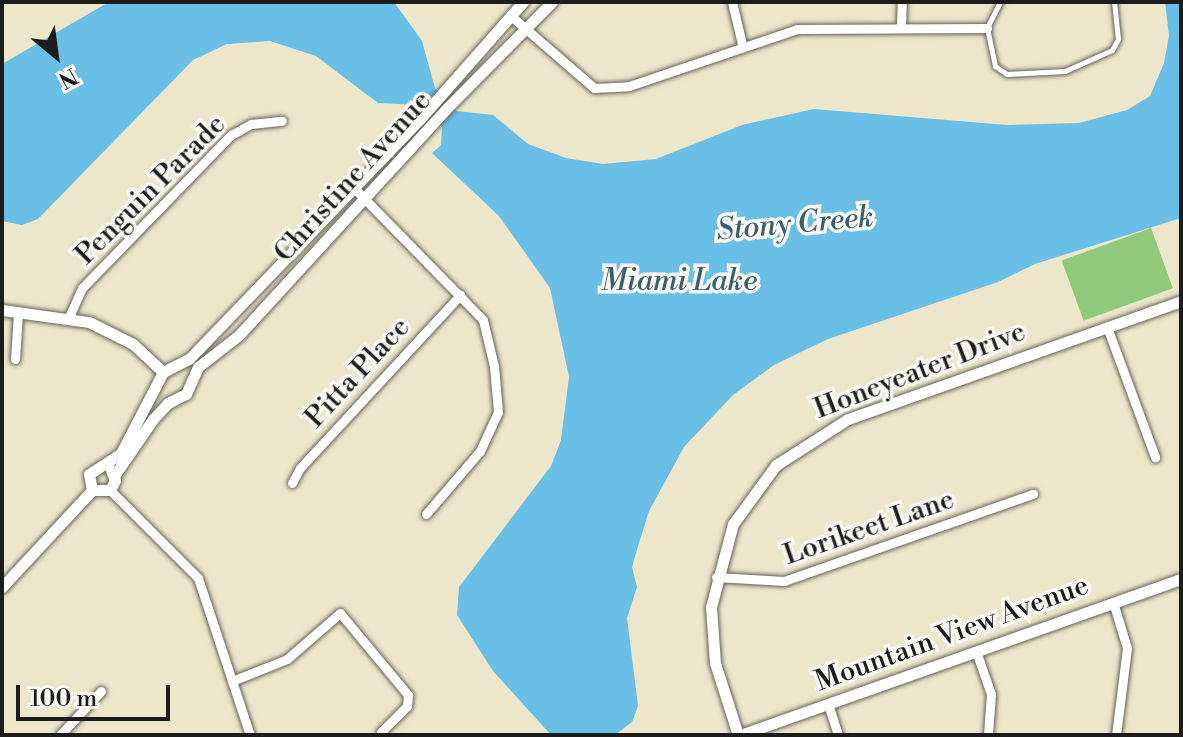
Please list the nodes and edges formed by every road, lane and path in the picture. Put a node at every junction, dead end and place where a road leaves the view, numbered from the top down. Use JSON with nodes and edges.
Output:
{"nodes":[{"id":1,"x":523,"y":2,"type":"edge"},
{"id":2,"x":552,"y":2,"type":"edge"},
{"id":3,"x":732,"y":2,"type":"edge"},
{"id":4,"x":902,"y":2,"type":"edge"},
{"id":5,"x":1000,"y":2,"type":"edge"},
{"id":6,"x":1114,"y":2,"type":"edge"},
{"id":7,"x":511,"y":16,"type":"junction"},
{"id":8,"x":901,"y":26,"type":"junction"},
{"id":9,"x":987,"y":28,"type":"junction"},
{"id":10,"x":527,"y":30,"type":"junction"},
{"id":11,"x":742,"y":44,"type":"junction"},
{"id":12,"x":282,"y":121,"type":"dead end"},
{"id":13,"x":352,"y":186,"type":"junction"},
{"id":14,"x":367,"y":200,"type":"junction"},
{"id":15,"x":460,"y":295,"type":"junction"},
{"id":16,"x":1181,"y":301,"type":"edge"},
{"id":17,"x":2,"y":310,"type":"edge"},
{"id":18,"x":18,"y":312,"type":"junction"},
{"id":19,"x":69,"y":317,"type":"junction"},
{"id":20,"x":1107,"y":327,"type":"junction"},
{"id":21,"x":15,"y":359,"type":"dead end"},
{"id":22,"x":168,"y":369,"type":"junction"},
{"id":23,"x":190,"y":383,"type":"junction"},
{"id":24,"x":158,"y":384,"type":"junction"},
{"id":25,"x":176,"y":399,"type":"junction"},
{"id":26,"x":1155,"y":457,"type":"dead end"},
{"id":27,"x":104,"y":466,"type":"junction"},
{"id":28,"x":114,"y":476,"type":"junction"},
{"id":29,"x":292,"y":483,"type":"dead end"},
{"id":30,"x":92,"y":490,"type":"junction"},
{"id":31,"x":110,"y":490,"type":"junction"},
{"id":32,"x":1033,"y":494,"type":"dead end"},
{"id":33,"x":426,"y":514,"type":"dead end"},
{"id":34,"x":716,"y":577,"type":"junction"},
{"id":35,"x":1179,"y":579,"type":"edge"},
{"id":36,"x":2,"y":587,"type":"edge"},
{"id":37,"x":1113,"y":602,"type":"junction"},
{"id":38,"x":976,"y":651,"type":"junction"},
{"id":39,"x":232,"y":681,"type":"junction"},
{"id":40,"x":101,"y":691,"type":"dead end"},
{"id":41,"x":828,"y":704,"type":"junction"},
{"id":42,"x":381,"y":732,"type":"dead end"},
{"id":43,"x":60,"y":735,"type":"edge"},
{"id":44,"x":250,"y":735,"type":"edge"},
{"id":45,"x":739,"y":735,"type":"edge"},
{"id":46,"x":838,"y":735,"type":"edge"},
{"id":47,"x":988,"y":735,"type":"edge"},
{"id":48,"x":1116,"y":735,"type":"edge"}],
"edges":[{"from":1,"to":7,"type":"street","name":"Christine Avenue"},
{"from":2,"to":10,"type":"street","name":"Christine Avenue"},
{"from":3,"to":11,"type":"street"},
{"from":4,"to":8,"type":"street"},
{"from":5,"to":9,"type":"lane"},
{"from":6,"to":9,"type":"lane"},
{"from":7,"to":10,"type":"street"},
{"from":7,"to":13,"type":"street","name":"Christine Avenue"},
{"from":8,"to":9,"type":"street"},
{"from":8,"to":11,"type":"street"},
{"from":10,"to":11,"type":"street"},
{"from":10,"to":14,"type":"street","name":"Christine Avenue"},
{"from":12,"to":19,"type":"street","name":"Penguin Parade"},
{"from":13,"to":14,"type":"street"},
{"from":13,"to":22,"type":"street","name":"Christine Avenue"},
{"from":14,"to":15,"type":"street"},
{"from":14,"to":23,"type":"street","name":"Christine Avenue"},
{"from":15,"to":29,"type":"street","name":"Pitta Place"},
{"from":15,"to":33,"type":"street"},
{"from":16,"to":20,"type":"street","name":"Honeyeater Drive"},
{"from":17,"to":18,"type":"street"},
{"from":18,"to":19,"type":"street"},
{"from":18,"to":21,"type":"street"},
{"from":19,"to":22,"type":"street"},
{"from":20,"to":26,"type":"street"},
{"from":20,"to":34,"type":"street","name":"Honeyeater Drive"},
{"from":22,"to":23,"type":"street"},
{"from":22,"to":24,"type":"street"},
{"from":23,"to":25,"type":"street"},
{"from":24,"to":25,"type":"street"},
{"from":24,"to":27,"type":"street"},
{"from":25,"to":28,"type":"street"},
{"from":27,"to":28,"type":"street"},
{"from":27,"to":30,"type":"street"},
{"from":28,"to":31,"type":"street"},
{"from":30,"to":31,"type":"street"},
{"from":30,"to":36,"type":"street"},
{"from":31,"to":39,"type":"street"},
{"from":32,"to":34,"type":"street","name":"Lorikeet Lane"},
{"from":34,"to":45,"type":"street","name":"Honeyeater Drive"},
{"from":35,"to":37,"type":"street","name":"Mountain View Avenue"},
{"from":37,"to":38,"type":"street","name":"Mountain View Avenue"},
{"from":37,"to":48,"type":"street"},
{"from":38,"to":41,"type":"street","name":"Mountain View Avenue"},
{"from":38,"to":47,"type":"street"},
{"from":39,"to":42,"type":"street"},
{"from":39,"to":44,"type":"street"},
{"from":40,"to":43,"type":"street"},
{"from":41,"to":45,"type":"street","name":"Mountain View Avenue"},
{"from":41,"to":46,"type":"street"}]}
